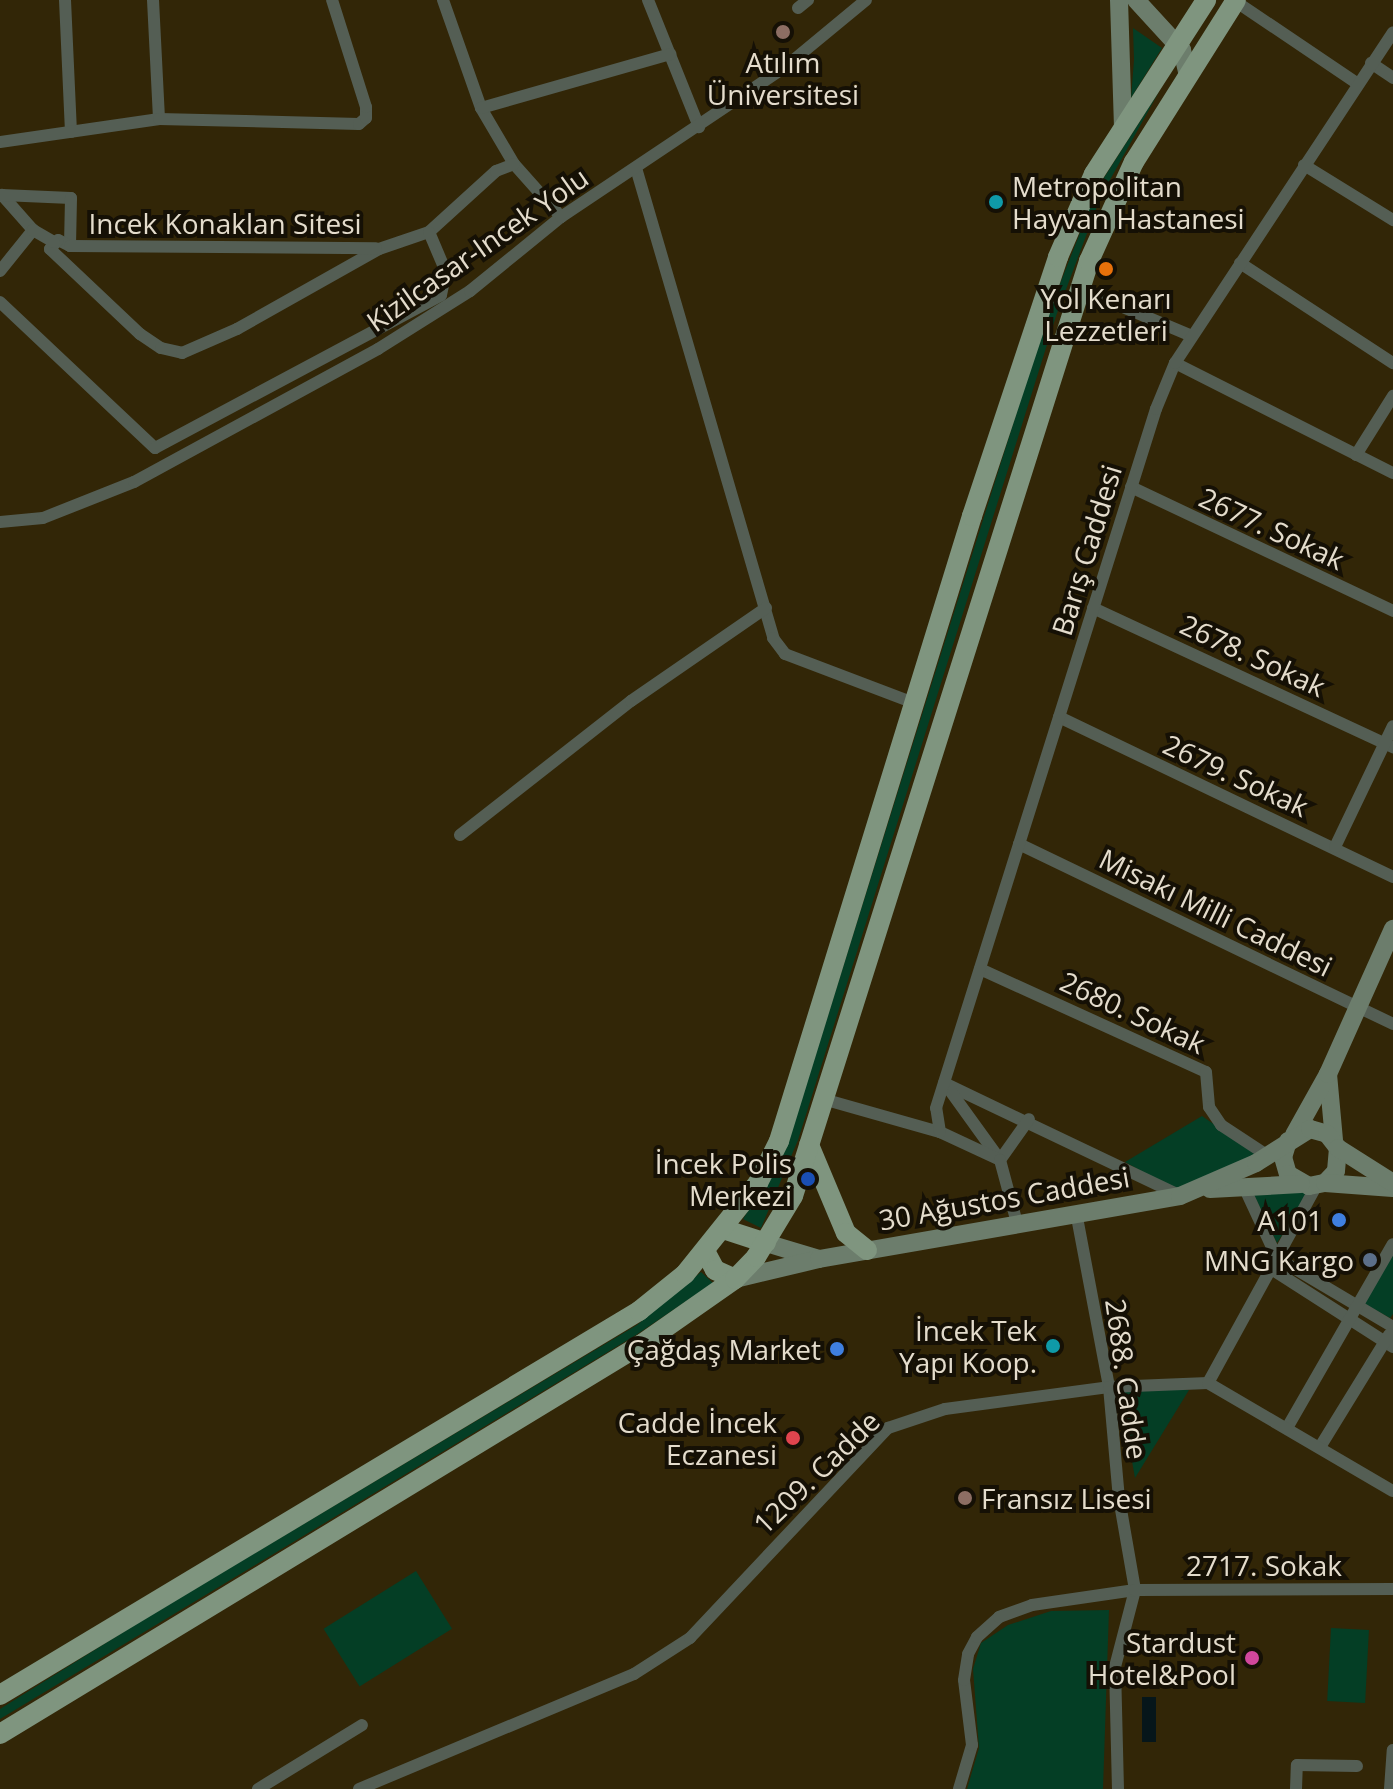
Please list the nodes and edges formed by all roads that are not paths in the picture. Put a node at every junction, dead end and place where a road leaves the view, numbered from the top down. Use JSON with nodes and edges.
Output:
{"nodes":[{"id":1,"x":65,"y":0,"type":"edge"},
{"id":2,"x":153,"y":0,"type":"edge"},
{"id":3,"x":332,"y":0,"type":"edge"},
{"id":4,"x":443,"y":0,"type":"edge"},
{"id":5,"x":648,"y":0,"type":"edge"},
{"id":6,"x":866,"y":0,"type":"edge"},
{"id":7,"x":1119,"y":0,"type":"edge"},
{"id":8,"x":1136,"y":0,"type":"edge"},
{"id":9,"x":1206,"y":0,"type":"edge"},
{"id":10,"x":1236,"y":0,"type":"edge"},
{"id":11,"x":1393,"y":32,"type":"edge"},
{"id":12,"x":1176,"y":44,"type":"junction"},
{"id":13,"x":670,"y":54,"type":"junction"},
{"id":14,"x":1371,"y":63,"type":"junction"},
{"id":15,"x":1188,"y":75,"type":"junction"},
{"id":16,"x":1393,"y":78,"type":"edge"},
{"id":17,"x":1358,"y":84,"type":"junction"},
{"id":18,"x":481,"y":108,"type":"junction"},
{"id":19,"x":159,"y":119,"type":"junction"},
{"id":20,"x":1123,"y":126,"type":"junction"},
{"id":21,"x":699,"y":127,"type":"junction"},
{"id":22,"x":71,"y":132,"type":"junction"},
{"id":23,"x":0,"y":142,"type":"edge"},
{"id":24,"x":514,"y":164,"type":"junction"},
{"id":25,"x":1304,"y":165,"type":"junction"},
{"id":26,"x":636,"y":168,"type":"junction"},
{"id":27,"x":561,"y":217,"type":"junction"},
{"id":28,"x":1393,"y":220,"type":"edge"},
{"id":29,"x":33,"y":230,"type":"junction"},
{"id":30,"x":429,"y":232,"type":"junction"},
{"id":31,"x":54,"y":242,"type":"junction"},
{"id":32,"x":70,"y":246,"type":"junction"},
{"id":33,"x":379,"y":249,"type":"junction"},
{"id":34,"x":1240,"y":263,"type":"junction"},
{"id":35,"x":0,"y":271,"type":"edge"},
{"id":36,"x":1080,"y":289,"type":"junction"},
{"id":37,"x":0,"y":302,"type":"edge"},
{"id":38,"x":1192,"y":336,"type":"junction"},
{"id":39,"x":1175,"y":363,"type":"junction"},
{"id":40,"x":1393,"y":363,"type":"edge"},
{"id":41,"x":1393,"y":396,"type":"edge"},
{"id":42,"x":1356,"y":455,"type":"junction"},
{"id":43,"x":1393,"y":473,"type":"edge"},
{"id":44,"x":1131,"y":487,"type":"junction"},
{"id":45,"x":0,"y":522,"type":"edge"},
{"id":46,"x":766,"y":608,"type":"junction"},
{"id":47,"x":1093,"y":608,"type":"junction"},
{"id":48,"x":1393,"y":611,"type":"edge"},
{"id":49,"x":914,"y":703,"type":"junction"},
{"id":50,"x":1059,"y":717,"type":"junction"},
{"id":51,"x":1393,"y":726,"type":"edge"},
{"id":52,"x":1389,"y":744,"type":"edge"},
{"id":53,"x":460,"y":835,"type":"dead end"},
{"id":54,"x":1019,"y":844,"type":"junction"},
{"id":55,"x":1335,"y":847,"type":"junction"},
{"id":56,"x":1393,"y":877,"type":"edge"},
{"id":57,"x":1393,"y":929,"type":"edge"},
{"id":58,"x":980,"y":969,"type":"junction"},
{"id":59,"x":1357,"y":1006,"type":"junction"},
{"id":60,"x":1393,"y":1024,"type":"edge"},
{"id":61,"x":1328,"y":1074,"type":"junction"},
{"id":62,"x":944,"y":1083,"type":"junction"},
{"id":63,"x":823,"y":1099,"type":"junction"},
{"id":64,"x":1029,"y":1119,"type":"junction"},
{"id":65,"x":940,"y":1132,"type":"junction"},
{"id":66,"x":1291,"y":1138,"type":"junction"},
{"id":67,"x":1336,"y":1144,"type":"junction"},
{"id":68,"x":809,"y":1145,"type":"junction"},
{"id":69,"x":1268,"y":1156,"type":"junction"},
{"id":70,"x":1000,"y":1160,"type":"junction"},
{"id":71,"x":1314,"y":1184,"type":"junction"},
{"id":72,"x":1393,"y":1185,"type":"edge"},
{"id":73,"x":1245,"y":1189,"type":"junction"},
{"id":74,"x":1199,"y":1190,"type":"junction"},
{"id":75,"x":1180,"y":1196,"type":"junction"},
{"id":76,"x":1076,"y":1212,"type":"junction"},
{"id":77,"x":1017,"y":1223,"type":"junction"},
{"id":78,"x":723,"y":1229,"type":"junction"},
{"id":79,"x":766,"y":1243,"type":"junction"},
{"id":80,"x":1393,"y":1244,"type":"edge"},
{"id":81,"x":867,"y":1250,"type":"junction"},
{"id":82,"x":705,"y":1251,"type":"junction"},
{"id":83,"x":819,"y":1259,"type":"junction"},
{"id":84,"x":1273,"y":1263,"type":"junction"},
{"id":85,"x":735,"y":1279,"type":"junction"},
{"id":86,"x":1357,"y":1304,"type":"junction"},
{"id":87,"x":1349,"y":1319,"type":"junction"},
{"id":88,"x":1393,"y":1328,"type":"edge"},
{"id":89,"x":1389,"y":1344,"type":"edge"},
{"id":90,"x":1208,"y":1383,"type":"junction"},
{"id":91,"x":1109,"y":1387,"type":"junction"},
{"id":92,"x":1287,"y":1428,"type":"junction"},
{"id":93,"x":1320,"y":1447,"type":"junction"},
{"id":94,"x":1393,"y":1491,"type":"edge"},
{"id":95,"x":1393,"y":1589,"type":"edge"},
{"id":96,"x":1135,"y":1590,"type":"junction"},
{"id":97,"x":0,"y":1695,"type":"edge"},
{"id":98,"x":362,"y":1725,"type":"dead end"},
{"id":99,"x":0,"y":1734,"type":"edge"},
{"id":100,"x":1393,"y":1750,"type":"edge"},
{"id":101,"x":1357,"y":1766,"type":"dead end"},
{"id":102,"x":395,"y":1783,"type":"edge"},
{"id":103,"x":1391,"y":1787,"type":"edge"},
{"id":104,"x":258,"y":1789,"type":"edge"},
{"id":105,"x":359,"y":1789,"type":"edge"},
{"id":106,"x":959,"y":1789,"type":"edge"},
{"id":107,"x":1118,"y":1789,"type":"edge"},
{"id":108,"x":1296,"y":1789,"type":"edge"}],
"edges":[{"from":1,"to":22,"type":"street"},
{"from":2,"to":19,"type":"street"},
{"from":3,"to":19,"type":"street"},
{"from":4,"to":18,"type":"street"},
{"from":5,"to":13,"type":"street"},
{"from":6,"to":21,"type":"street","name":"Kizilcasar-Incek Yolu"},
{"from":7,"to":20,"type":"main road"},
{"from":8,"to":12,"type":"main road"},
{"from":9,"to":12,"type":"main road"},
{"from":10,"to":15,"type":"main road"},
{"from":10,"to":17,"type":"street"},
{"from":11,"to":14,"type":"street","name":"Barış Caddesi"},
{"from":12,"to":15,"type":"main road"},
{"from":12,"to":20,"type":"main road"},
{"from":13,"to":18,"type":"street"},
{"from":13,"to":21,"type":"street"},
{"from":14,"to":16,"type":"street"},
{"from":14,"to":17,"type":"street","name":"Barış Caddesi"},
{"from":15,"to":36,"type":"main road"},
{"from":17,"to":25,"type":"street","name":"Barış Caddesi"},
{"from":18,"to":24,"type":"street"},
{"from":19,"to":22,"type":"street"},
{"from":20,"to":49,"type":"main road"},
{"from":21,"to":26,"type":"street","name":"Kizilcasar-Incek Yolu"},
{"from":22,"to":23,"type":"street"},
{"from":24,"to":27,"type":"street"},
{"from":24,"to":30,"type":"street"},
{"from":25,"to":28,"type":"street"},
{"from":25,"to":34,"type":"street","name":"Barış Caddesi"},
{"from":26,"to":27,"type":"street","name":"Kizilcasar-Incek Yolu"},
{"from":26,"to":46,"type":"street"},
{"from":27,"to":45,"type":"street","name":"Kizilcasar-Incek Yolu"},
{"from":29,"to":31,"type":"street"},
{"from":29,"to":32,"type":"street"},
{"from":29,"to":35,"type":"street"},
{"from":30,"to":33,"type":"street"},
{"from":30,"to":37,"type":"street"},
{"from":31,"to":32,"type":"street","name":"Incek Konaklan Sitesi"},
{"from":31,"to":33,"type":"street"},
{"from":32,"to":33,"type":"street","name":"Incek Konaklan Sitesi"},
{"from":34,"to":38,"type":"street","name":"Barış Caddesi"},
{"from":34,"to":40,"type":"street"},
{"from":36,"to":38,"type":"street"},
{"from":36,"to":63,"type":"main road"},
{"from":38,"to":39,"type":"street","name":"Barış Caddesi"},
{"from":39,"to":42,"type":"street"},
{"from":39,"to":44,"type":"street","name":"Barış Caddesi"},
{"from":41,"to":42,"type":"street"},
{"from":42,"to":43,"type":"street"},
{"from":44,"to":47,"type":"street","name":"Barış Caddesi"},
{"from":44,"to":48,"type":"street","name":"2677. Sokak"},
{"from":46,"to":49,"type":"street"},
{"from":46,"to":53,"type":"street"},
{"from":47,"to":50,"type":"street","name":"Barış Caddesi"},
{"from":47,"to":52,"type":"street","name":"2678. Sokak"},
{"from":49,"to":78,"type":"main road"},
{"from":50,"to":54,"type":"street","name":"Barış Caddesi"},
{"from":50,"to":55,"type":"street","name":"2679. Sokak"},
{"from":51,"to":52,"type":"street"},
{"from":52,"to":55,"type":"street"},
{"from":54,"to":58,"type":"street","name":"Barış Caddesi"},
{"from":54,"to":59,"type":"street","name":"Misakı Milli Caddesi"},
{"from":55,"to":56,"type":"street","name":"2679. Sokak"},
{"from":57,"to":59,"type":"main road"},
{"from":58,"to":62,"type":"street","name":"Barış Caddesi"},
{"from":58,"to":69,"type":"street","name":"2680. Sokak"},
{"from":59,"to":60,"type":"street","name":"Misakı Milli Caddesi"},
{"from":59,"to":61,"type":"main road"},
{"from":61,"to":66,"type":"main road"},
{"from":61,"to":67,"type":"main road"},
{"from":62,"to":64,"type":"street"},
{"from":62,"to":65,"type":"street","name":"Barış Caddesi"},
{"from":62,"to":70,"type":"street"},
{"from":63,"to":65,"type":"street"},
{"from":63,"to":68,"type":"main road"},
{"from":64,"to":70,"type":"street"},
{"from":64,"to":75,"type":"street"},
{"from":65,"to":70,"type":"street"},
{"from":66,"to":67,"type":"main road"},
{"from":66,"to":69,"type":"main road"},
{"from":66,"to":71,"type":"main road"},
{"from":67,"to":71,"type":"main road"},
{"from":67,"to":72,"type":"main road"},
{"from":68,"to":79,"type":"main road"},
{"from":68,"to":81,"type":"main road"},
{"from":69,"to":74,"type":"main road"},
{"from":70,"to":77,"type":"street"},
{"from":71,"to":72,"type":"main road"},
{"from":71,"to":73,"type":"main road"},
{"from":71,"to":84,"type":"street"},
{"from":73,"to":74,"type":"main road"},
{"from":73,"to":84,"type":"street"},
{"from":74,"to":75,"type":"main road","name":"30 Ağustos Caddesi"},
{"from":75,"to":76,"type":"main road","name":"30 Ağustos Caddesi"},
{"from":76,"to":77,"type":"main road","name":"30 Ağustos Caddesi"},
{"from":76,"to":91,"type":"street","name":"2688. Cadde"},
{"from":77,"to":81,"type":"main road","name":"30 Ağustos Caddesi"},
{"from":78,"to":79,"type":"main road"},
{"from":78,"to":82,"type":"main road"},
{"from":79,"to":83,"type":"main road","name":"30 Ağustos Caddesi"},
{"from":79,"to":85,"type":"main road"},
{"from":80,"to":86,"type":"street"},
{"from":81,"to":83,"type":"main road","name":"30 Ağustos Caddesi"},
{"from":82,"to":85,"type":"main road"},
{"from":82,"to":97,"type":"main road"},
{"from":83,"to":85,"type":"main road","name":"30 Ağustos Caddesi"},
{"from":84,"to":86,"type":"street"},
{"from":84,"to":87,"type":"street"},
{"from":84,"to":90,"type":"street"},
{"from":85,"to":99,"type":"main road"},
{"from":86,"to":87,"type":"street"},
{"from":86,"to":88,"type":"street"},
{"from":87,"to":89,"type":"street"},
{"from":87,"to":92,"type":"street"},
{"from":88,"to":89,"type":"street"},
{"from":89,"to":93,"type":"street"},
{"from":90,"to":91,"type":"street","name":"1209. Cadde"},
{"from":90,"to":92,"type":"street"},
{"from":91,"to":96,"type":"street","name":"2688. Cadde"},
{"from":91,"to":102,"type":"street","name":"1209. Cadde"},
{"from":92,"to":93,"type":"street"},
{"from":93,"to":94,"type":"street"},
{"from":95,"to":96,"type":"street","name":"2717. Sokak"},
{"from":96,"to":106,"type":"street","name":"2717. Sokak"},
{"from":96,"to":107,"type":"street","name":"2688. Cadde"},
{"from":98,"to":104,"type":"street"},
{"from":100,"to":103,"type":"street"},
{"from":101,"to":108,"type":"street"},
{"from":102,"to":105,"type":"street","name":"1209. Cadde"}]}
